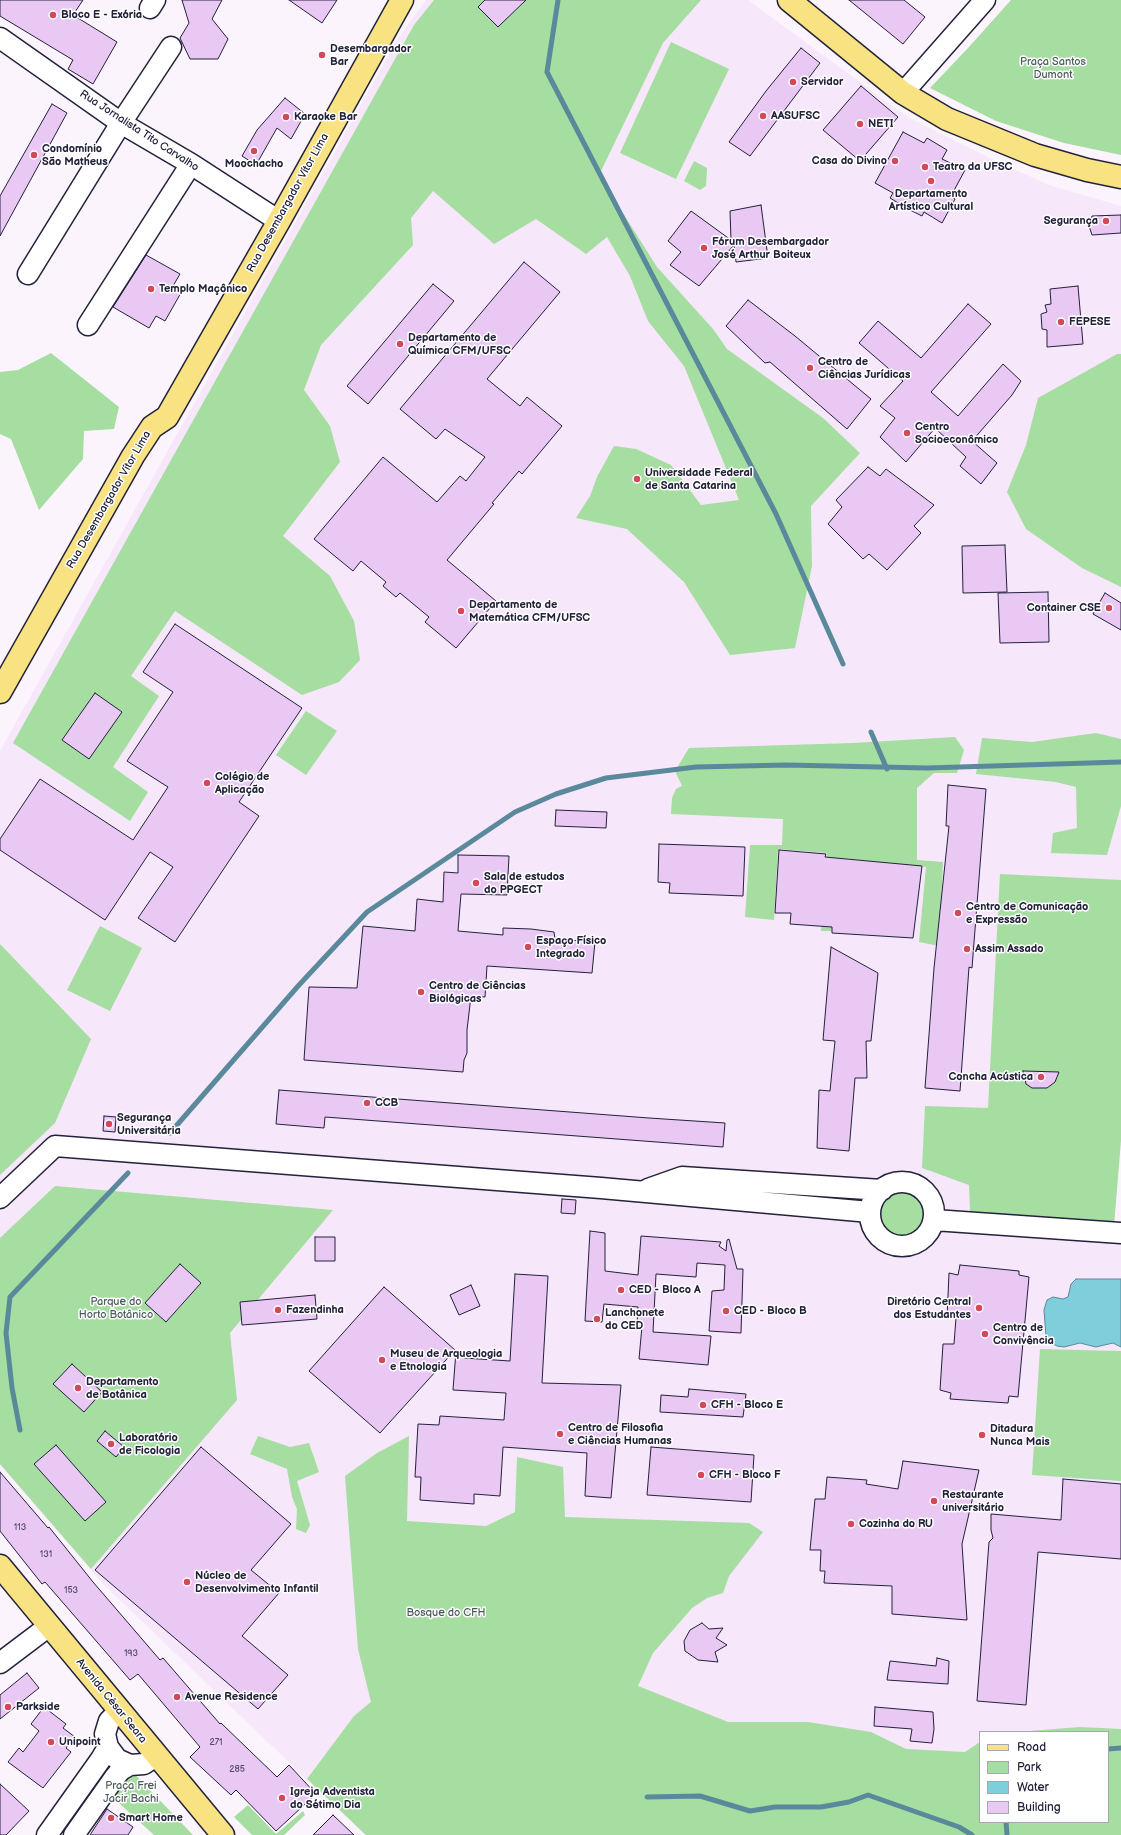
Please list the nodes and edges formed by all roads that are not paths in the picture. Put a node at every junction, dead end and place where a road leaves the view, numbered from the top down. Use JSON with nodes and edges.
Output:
{"nodes":[{"id":1,"x":402,"y":0,"type":"edge"},
{"id":2,"x":789,"y":0,"type":"edge"},
{"id":3,"x":985,"y":0,"type":"edge"},
{"id":4,"x":0,"y":38,"type":"edge"},
{"id":5,"x":171,"y":47,"type":"dead end"},
{"id":6,"x":903,"y":93,"type":"junction"},
{"id":7,"x":121,"y":123,"type":"junction"},
{"id":8,"x":191,"y":164,"type":"junction"},
{"id":9,"x":1121,"y":177,"type":"edge"},
{"id":10,"x":279,"y":222,"type":"junction"},
{"id":11,"x":28,"y":274,"type":"dead end"},
{"id":12,"x":88,"y":325,"type":"dead end"},
{"id":13,"x":0,"y":692,"type":"edge"},
{"id":14,"x":882,"y":1190,"type":"junction"},
{"id":15,"x":640,"y":1191,"type":"junction"},
{"id":16,"x":0,"y":1198,"type":"edge"},
{"id":17,"x":870,"y":1212,"type":"junction"},
{"id":18,"x":934,"y":1220,"type":"junction"},
{"id":19,"x":1121,"y":1233,"type":"edge"},
{"id":20,"x":0,"y":1566,"type":"edge"},
{"id":21,"x":49,"y":1626,"type":"junction"},
{"id":22,"x":0,"y":1663,"type":"edge"},
{"id":23,"x":119,"y":1711,"type":"junction"},
{"id":24,"x":108,"y":1747,"type":"junction"},
{"id":25,"x":156,"y":1756,"type":"junction"},
{"id":26,"x":130,"y":1765,"type":"junction"},
{"id":27,"x":47,"y":1835,"type":"edge"},
{"id":28,"x":74,"y":1835,"type":"edge"},
{"id":29,"x":223,"y":1835,"type":"edge"}],
"edges":[{"from":1,"to":10,"type":"main road","name":"Rua Desembargador Vítor Lima"},
{"from":2,"to":6,"type":"main road"},
{"from":3,"to":6,"type":"street"},
{"from":4,"to":7,"type":"street","name":"Rua Jornalista Tito Carvalho"},
{"from":5,"to":7,"type":"street"},
{"from":6,"to":9,"type":"main road"},
{"from":7,"to":8,"type":"street","name":"Rua Jornalista Tito Carvalho"},
{"from":7,"to":11,"type":"street"},
{"from":8,"to":10,"type":"street","name":"Rua Jornalista Tito Carvalho"},
{"from":8,"to":12,"type":"street"},
{"from":10,"to":13,"type":"main road","name":"Rua Desembargador Vítor Lima"},
{"from":14,"to":15,"type":"street"},
{"from":14,"to":17,"type":"street"},
{"from":14,"to":18,"type":"street"},
{"from":15,"to":16,"type":"street"},
{"from":15,"to":17,"type":"street"},
{"from":17,"to":18,"type":"street"},
{"from":18,"to":19,"type":"street"},
{"from":20,"to":21,"type":"main road","name":"Avenida César Seara"},
{"from":21,"to":22,"type":"street"},
{"from":21,"to":23,"type":"main road","name":"Avenida César Seara"},
{"from":23,"to":24,"type":"street"},
{"from":23,"to":25,"type":"main road","name":"Avenida César Seara"},
{"from":24,"to":26,"type":"street"},
{"from":24,"to":27,"type":"street"},
{"from":25,"to":26,"type":"street"},
{"from":25,"to":29,"type":"main road","name":"Avenida César Seara"},
{"from":26,"to":28,"type":"street"}]}
